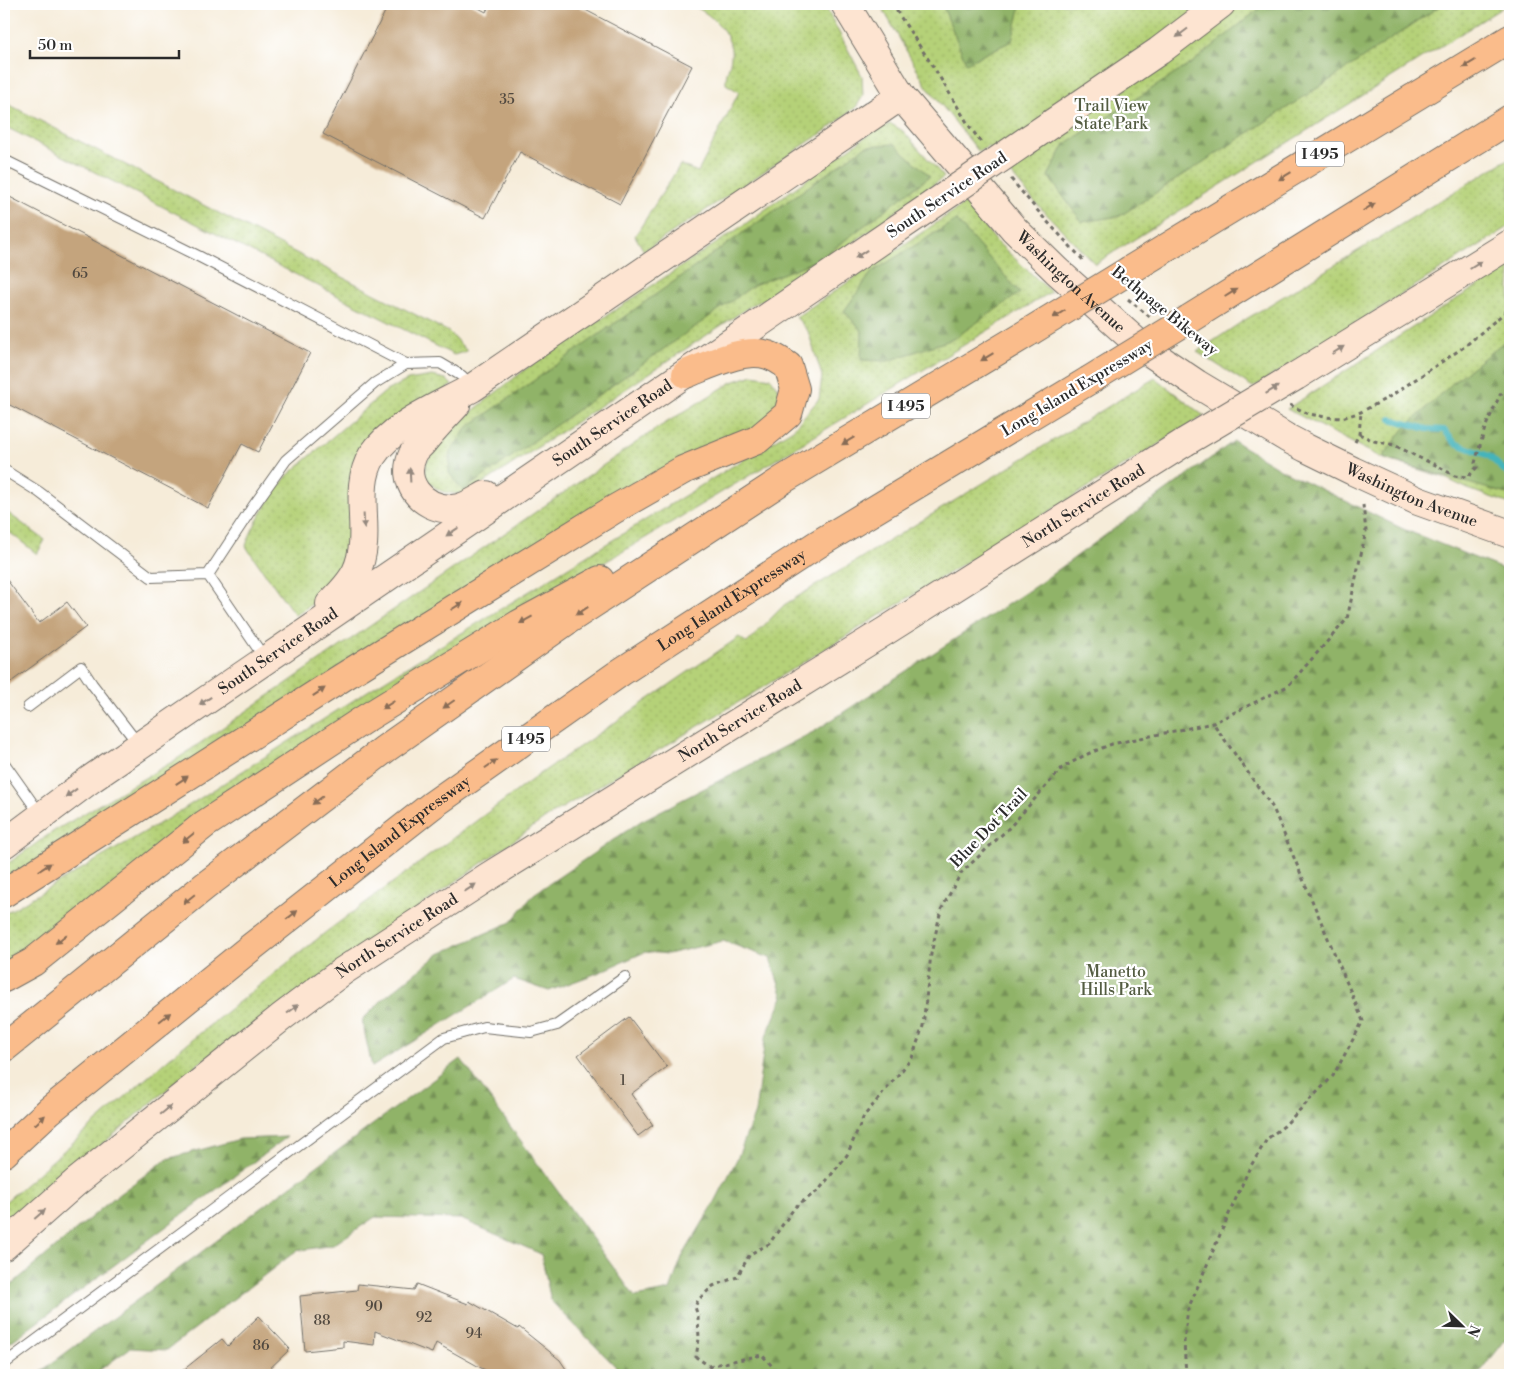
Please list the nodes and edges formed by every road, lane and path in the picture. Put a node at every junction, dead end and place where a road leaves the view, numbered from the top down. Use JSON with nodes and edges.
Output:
{"nodes":[{"id":1,"x":845,"y":4,"type":"edge"},
{"id":2,"x":892,"y":4,"type":"edge"},
{"id":3,"x":1221,"y":4,"type":"edge"},
{"id":4,"x":1510,"y":38,"type":"edge"},
{"id":5,"x":901,"y":96,"type":"junction"},
{"id":6,"x":1510,"y":119,"type":"edge"},
{"id":7,"x":984,"y":146,"type":"dead end"},
{"id":8,"x":4,"y":160,"type":"edge"},
{"id":9,"x":1007,"y":174,"type":"dead end"},
{"id":10,"x":1510,"y":244,"type":"edge"},
{"id":11,"x":1085,"y":262,"type":"dead end"},
{"id":12,"x":1126,"y":282,"type":"junction"},
{"id":13,"x":1510,"y":308,"type":"edge"},
{"id":14,"x":1152,"y":318,"type":"dead end"},
{"id":15,"x":406,"y":364,"type":"junction"},
{"id":16,"x":686,"y":374,"type":"junction"},
{"id":17,"x":1510,"y":385,"type":"edge"},
{"id":18,"x":472,"y":388,"type":"junction"},
{"id":19,"x":1284,"y":403,"type":"dead end"},
{"id":20,"x":1361,"y":412,"type":"junction"},
{"id":21,"x":611,"y":424,"type":"junction"},
{"id":22,"x":1359,"y":434,"type":"junction"},
{"id":23,"x":1355,"y":442,"type":"dead end"},
{"id":24,"x":4,"y":470,"type":"edge"},
{"id":25,"x":784,"y":479,"type":"junction"},
{"id":26,"x":1363,"y":504,"type":"dead end"},
{"id":27,"x":1510,"y":534,"type":"edge"},
{"id":28,"x":208,"y":575,"type":"junction"},
{"id":29,"x":303,"y":634,"type":"junction"},
{"id":30,"x":265,"y":659,"type":"junction"},
{"id":31,"x":28,"y":707,"type":"dead end"},
{"id":32,"x":1213,"y":723,"type":"junction"},
{"id":33,"x":140,"y":746,"type":"junction"},
{"id":34,"x":4,"y":764,"type":"edge"},
{"id":35,"x":41,"y":815,"type":"junction"},
{"id":36,"x":4,"y":844,"type":"edge"},
{"id":37,"x":4,"y":893,"type":"edge"},
{"id":38,"x":4,"y":978,"type":"edge"},
{"id":39,"x":625,"y":978,"type":"dead end"},
{"id":40,"x":6,"y":1045,"type":"edge"},
{"id":41,"x":4,"y":1153,"type":"edge"},
{"id":42,"x":4,"y":1246,"type":"edge"},
{"id":43,"x":4,"y":1364,"type":"edge"},
{"id":44,"x":709,"y":1366,"type":"junction"},
{"id":45,"x":715,"y":1375,"type":"edge"},
{"id":46,"x":780,"y":1375,"type":"edge"},
{"id":47,"x":1186,"y":1375,"type":"edge"}],
"edges":[{"from":1,"to":5,"type":"main road","name":"Washington Avenue"},
{"from":2,"to":7,"type":"path"},
{"from":3,"to":16,"type":"main road","name":"South Service Road","one_way":true,"bridge":true},
{"from":4,"to":12,"type":"highway","number":"I 495","one_way":true},
{"from":5,"to":18,"type":"main road"},
{"from":5,"to":27,"type":"main road","name":"Washington Avenue"},
{"from":41,"to":6,"type":"highway","name":"Long Island Expressway","number":"I 495","one_way":true,"bridge":true},
{"from":8,"to":15,"type":"lane"},
{"from":9,"to":11,"type":"path"},
{"from":42,"to":10,"type":"main road","name":"North Service Road","one_way":true,"bridge":true},
{"from":12,"to":14,"type":"path","name":"Bethpage Bikeway"},
{"from":12,"to":25,"type":"highway","number":"I 495","one_way":true,"bridge":true},
{"from":13,"to":20,"type":"path"},
{"from":15,"to":18,"type":"lane"},
{"from":15,"to":28,"type":"lane"},
{"from":16,"to":21,"type":"main road","name":"South Service Road"},
{"from":37,"to":16,"type":"highway","one_way":true},
{"from":17,"to":22,"type":"path"},
{"from":21,"to":18,"type":"main road","one_way":true},
{"from":18,"to":29,"type":"main road","one_way":true},
{"from":19,"to":20,"type":"path"},
{"from":20,"to":22,"type":"path"},
{"from":21,"to":29,"type":"main road","name":"South Service Road","one_way":true},
{"from":22,"to":23,"type":"path"},
{"from":24,"to":28,"type":"lane"},
{"from":25,"to":38,"type":"highway","one_way":true},
{"from":25,"to":40,"type":"highway","number":"I 495","one_way":true},
{"from":26,"to":32,"type":"path","name":"Blue Dot Trail"},
{"from":28,"to":30,"type":"lane"},
{"from":29,"to":30,"type":"main road","name":"South Service Road"},
{"from":30,"to":33,"type":"main road","name":"South Service Road","one_way":true},
{"from":31,"to":33,"type":"lane"},
{"from":32,"to":44,"type":"path","name":"Blue Dot Trail"},
{"from":32,"to":47,"type":"path"},
{"from":33,"to":35,"type":"main road","name":"South Service Road","one_way":true},
{"from":34,"to":35,"type":"lane"},
{"from":35,"to":36,"type":"main road","name":"South Service Road"},
{"from":39,"to":43,"type":"lane"},
{"from":44,"to":45,"type":"path","name":"Blue Dot Trail"},
{"from":44,"to":46,"type":"path"}]}
